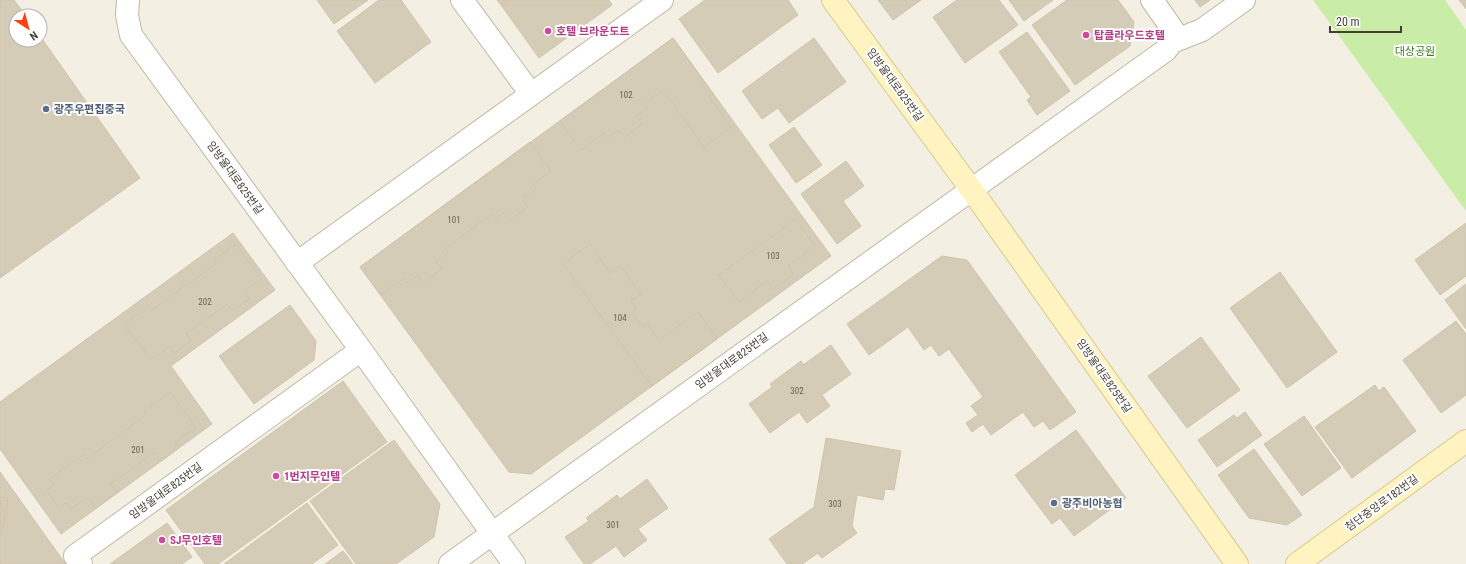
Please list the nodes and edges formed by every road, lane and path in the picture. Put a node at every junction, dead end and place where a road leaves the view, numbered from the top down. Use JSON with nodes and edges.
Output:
{"nodes":[{"id":1,"x":128,"y":0,"type":"edge"},
{"id":2,"x":462,"y":0,"type":"edge"},
{"id":3,"x":662,"y":0,"type":"edge"},
{"id":4,"x":833,"y":0,"type":"edge"},
{"id":5,"x":1152,"y":0,"type":"edge"},
{"id":6,"x":1244,"y":0,"type":"edge"},
{"id":7,"x":1172,"y":42,"type":"junction"},
{"id":8,"x":531,"y":94,"type":"junction"},
{"id":9,"x":971,"y":189,"type":"junction"},
{"id":10,"x":297,"y":263,"type":"junction"},
{"id":11,"x":361,"y":350,"type":"junction"},
{"id":12,"x":1466,"y":441,"type":"edge"},
{"id":13,"x":493,"y":534,"type":"junction"},
{"id":14,"x":81,"y":564,"type":"edge"},
{"id":15,"x":450,"y":564,"type":"edge"},
{"id":16,"x":514,"y":564,"type":"edge"},
{"id":17,"x":1237,"y":564,"type":"edge"},
{"id":18,"x":1297,"y":564,"type":"edge"}],
"edges":[{"from":1,"to":10,"type":"street","name":"임방울대로825번길"},
{"from":2,"to":8,"type":"street"},
{"from":3,"to":8,"type":"street"},
{"from":4,"to":9,"type":"street","name":"임방울대로825번길"},
{"from":5,"to":7,"type":"street"},
{"from":6,"to":7,"type":"street"},
{"from":7,"to":9,"type":"street","name":"임방울대로825번길"},
{"from":8,"to":10,"type":"street"},
{"from":9,"to":13,"type":"street","name":"임방울대로825번길"},
{"from":9,"to":17,"type":"street","name":"임방울대로825번길"},
{"from":10,"to":11,"type":"street","name":"임방울대로825번길"},
{"from":11,"to":13,"type":"street","name":"임방울대로825번길"},
{"from":11,"to":14,"type":"street","name":"임방울대로825번길"},
{"from":12,"to":18,"type":"street","name":"첨단중앙로182번길"},
{"from":13,"to":15,"type":"street","name":"임방울대로825번길"},
{"from":13,"to":16,"type":"street","name":"임방울대로825번길"}]}
